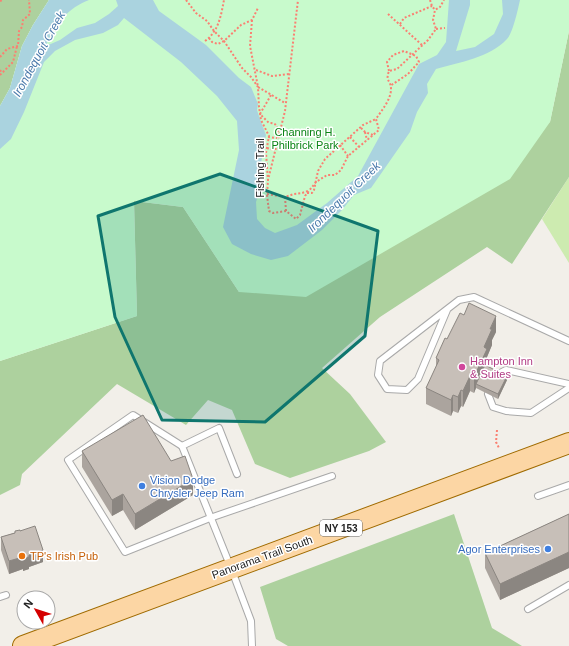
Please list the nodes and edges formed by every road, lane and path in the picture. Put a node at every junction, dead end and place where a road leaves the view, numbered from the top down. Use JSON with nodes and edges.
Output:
{"nodes":[{"id":1,"x":29,"y":0,"type":"edge"},
{"id":2,"x":186,"y":0,"type":"edge"},
{"id":3,"x":224,"y":0,"type":"edge"},
{"id":4,"x":298,"y":0,"type":"edge"},
{"id":5,"x":430,"y":0,"type":"edge"},
{"id":6,"x":444,"y":0,"type":"edge"},
{"id":7,"x":432,"y":6,"type":"junction"},
{"id":8,"x":258,"y":8,"type":"dead end"},
{"id":9,"x":435,"y":10,"type":"junction"},
{"id":10,"x":388,"y":14,"type":"dead end"},
{"id":11,"x":252,"y":20,"type":"junction"},
{"id":12,"x":400,"y":24,"type":"junction"},
{"id":13,"x":445,"y":28,"type":"dead end"},
{"id":14,"x":436,"y":29,"type":"junction"},
{"id":15,"x":214,"y":31,"type":"junction"},
{"id":16,"x":209,"y":38,"type":"junction"},
{"id":17,"x":205,"y":41,"type":"dead end"},
{"id":18,"x":224,"y":41,"type":"junction"},
{"id":19,"x":422,"y":45,"type":"junction"},
{"id":20,"x":18,"y":46,"type":"junction"},
{"id":21,"x":412,"y":54,"type":"junction"},
{"id":22,"x":0,"y":56,"type":"edge"},
{"id":23,"x":0,"y":70,"type":"edge"},
{"id":24,"x":256,"y":70,"type":"junction"},
{"id":25,"x":389,"y":71,"type":"junction"},
{"id":26,"x":1,"y":74,"type":"edge"},
{"id":27,"x":289,"y":74,"type":"junction"},
{"id":28,"x":390,"y":86,"type":"junction"},
{"id":29,"x":258,"y":87,"type":"junction"},
{"id":30,"x":271,"y":95,"type":"junction"},
{"id":31,"x":286,"y":104,"type":"junction"},
{"id":32,"x":260,"y":114,"type":"junction"},
{"id":33,"x":376,"y":119,"type":"junction"},
{"id":34,"x":361,"y":127,"type":"junction"},
{"id":35,"x":365,"y":132,"type":"junction"},
{"id":36,"x":279,"y":134,"type":"junction"},
{"id":37,"x":373,"y":135,"type":"junction"},
{"id":38,"x":268,"y":137,"type":"junction"},
{"id":39,"x":350,"y":137,"type":"junction"},
{"id":40,"x":278,"y":138,"type":"junction"},
{"id":41,"x":367,"y":140,"type":"junction"},
{"id":42,"x":340,"y":145,"type":"junction"},
{"id":43,"x":359,"y":147,"type":"junction"},
{"id":44,"x":267,"y":148,"type":"junction"},
{"id":45,"x":275,"y":150,"type":"junction"},
{"id":46,"x":348,"y":156,"type":"junction"},
{"id":47,"x":263,"y":180,"type":"dead end"},
{"id":48,"x":268,"y":180,"type":"junction"},
{"id":49,"x":316,"y":182,"type":"junction"},
{"id":50,"x":308,"y":192,"type":"junction"},
{"id":51,"x":267,"y":194,"type":"junction"},
{"id":52,"x":285,"y":197,"type":"junction"},
{"id":53,"x":286,"y":210,"type":"junction"},
{"id":54,"x":447,"y":310,"type":"junction"},
{"id":55,"x":569,"y":341,"type":"edge"},
{"id":56,"x":496,"y":375,"type":"edge"},
{"id":57,"x":569,"y":384,"type":"edge"},
{"id":58,"x":569,"y":388,"type":"edge"},
{"id":59,"x":488,"y":394,"type":"edge"},
{"id":60,"x":497,"y":430,"type":"dead end"},
{"id":61,"x":569,"y":443,"type":"edge"},
{"id":62,"x":182,"y":446,"type":"junction"},
{"id":63,"x":499,"y":448,"type":"dead end"},
{"id":64,"x":237,"y":474,"type":"dead end"},
{"id":65,"x":332,"y":476,"type":"dead end"},
{"id":66,"x":569,"y":485,"type":"edge"},
{"id":67,"x":538,"y":496,"type":"dead end"},
{"id":68,"x":210,"y":518,"type":"junction"},
{"id":69,"x":231,"y":568,"type":"junction"},
{"id":70,"x":569,"y":585,"type":"edge"},
{"id":71,"x":528,"y":609,"type":"dead end"},
{"id":72,"x":23,"y":646,"type":"edge"},
{"id":73,"x":252,"y":646,"type":"edge"}],
"edges":[{"from":1,"to":20,"type":"path"},
{"from":2,"to":15,"type":"path"},
{"from":3,"to":15,"type":"path"},
{"from":4,"to":27,"type":"path"},
{"from":5,"to":7,"type":"path"},
{"from":6,"to":9,"type":"path"},
{"from":7,"to":9,"type":"path"},
{"from":7,"to":12,"type":"path"},
{"from":8,"to":11,"type":"path"},
{"from":9,"to":14,"type":"path"},
{"from":10,"to":12,"type":"path"},
{"from":11,"to":18,"type":"path"},
{"from":11,"to":24,"type":"path","name":"Fishing Trail"},
{"from":12,"to":19,"type":"path"},
{"from":13,"to":14,"type":"path"},
{"from":14,"to":19,"type":"path"},
{"from":15,"to":16,"type":"path"},
{"from":15,"to":18,"type":"path"},
{"from":16,"to":17,"type":"path"},
{"from":16,"to":18,"type":"path"},
{"from":18,"to":29,"type":"path"},
{"from":19,"to":21,"type":"path"},
{"from":20,"to":22,"type":"path"},
{"from":20,"to":26,"type":"path"},
{"from":21,"to":25,"type":"path"},
{"from":21,"to":25,"type":"path"},
{"from":21,"to":28,"type":"path"},
{"from":23,"to":26,"type":"path"},
{"from":24,"to":27,"type":"path"},
{"from":24,"to":29,"type":"path","name":"Fishing Trail"},
{"from":25,"to":28,"type":"path"},
{"from":27,"to":31,"type":"path"},
{"from":28,"to":33,"type":"path"},
{"from":29,"to":30,"type":"path"},
{"from":29,"to":32,"type":"path","name":"Fishing Trail"},
{"from":30,"to":31,"type":"path"},
{"from":30,"to":32,"type":"path"},
{"from":31,"to":36,"type":"path"},
{"from":32,"to":36,"type":"path"},
{"from":32,"to":38,"type":"path","name":"Fishing Trail"},
{"from":33,"to":34,"type":"path"},
{"from":33,"to":37,"type":"path"},
{"from":34,"to":35,"type":"path"},
{"from":34,"to":39,"type":"path"},
{"from":35,"to":37,"type":"path"},
{"from":35,"to":41,"type":"path"},
{"from":36,"to":40,"type":"path"},
{"from":37,"to":41,"type":"path","name":"Fishing Trail"},
{"from":38,"to":40,"type":"path"},
{"from":38,"to":44,"type":"path","name":"Fishing Trail"},
{"from":39,"to":42,"type":"path"},
{"from":39,"to":43,"type":"path"},
{"from":40,"to":45,"type":"path"},
{"from":41,"to":43,"type":"path","name":"Fishing Trail"},
{"from":42,"to":46,"type":"path"},
{"from":42,"to":49,"type":"path"},
{"from":43,"to":46,"type":"path","name":"Fishing Trail"},
{"from":44,"to":45,"type":"path"},
{"from":44,"to":48,"type":"path","name":"Fishing Trail"},
{"from":45,"to":48,"type":"path"},
{"from":46,"to":49,"type":"path","name":"Fishing Trail"},
{"from":47,"to":48,"type":"path"},
{"from":48,"to":51,"type":"path","name":"Fishing Trail"},
{"from":49,"to":50,"type":"path","name":"Fishing Trail"},
{"from":50,"to":52,"type":"path"},
{"from":50,"to":53,"type":"path","name":"Fishing Trail"},
{"from":51,"to":52,"type":"path"},
{"from":51,"to":53,"type":"path","name":"Fishing Trail"},
{"from":52,"to":53,"type":"path"},
{"from":54,"to":54,"type":"lane"},
{"from":54,"to":55,"type":"lane"},
{"from":56,"to":57,"type":"lane"},
{"from":58,"to":59,"type":"lane"},
{"from":60,"to":63,"type":"path"},
{"from":61,"to":69,"type":"main road","name":"Panorama Trail South","number":"NY 153"},
{"from":62,"to":64,"type":"lane"},
{"from":62,"to":68,"type":"lane"},
{"from":62,"to":68,"type":"lane"},
{"from":65,"to":68,"type":"lane"},
{"from":66,"to":67,"type":"lane"},
{"from":68,"to":69,"type":"lane"},
{"from":69,"to":72,"type":"main road","name":"Panorama Trail South","number":"NY 153"},
{"from":69,"to":73,"type":"lane"},
{"from":70,"to":71,"type":"lane"}]}
